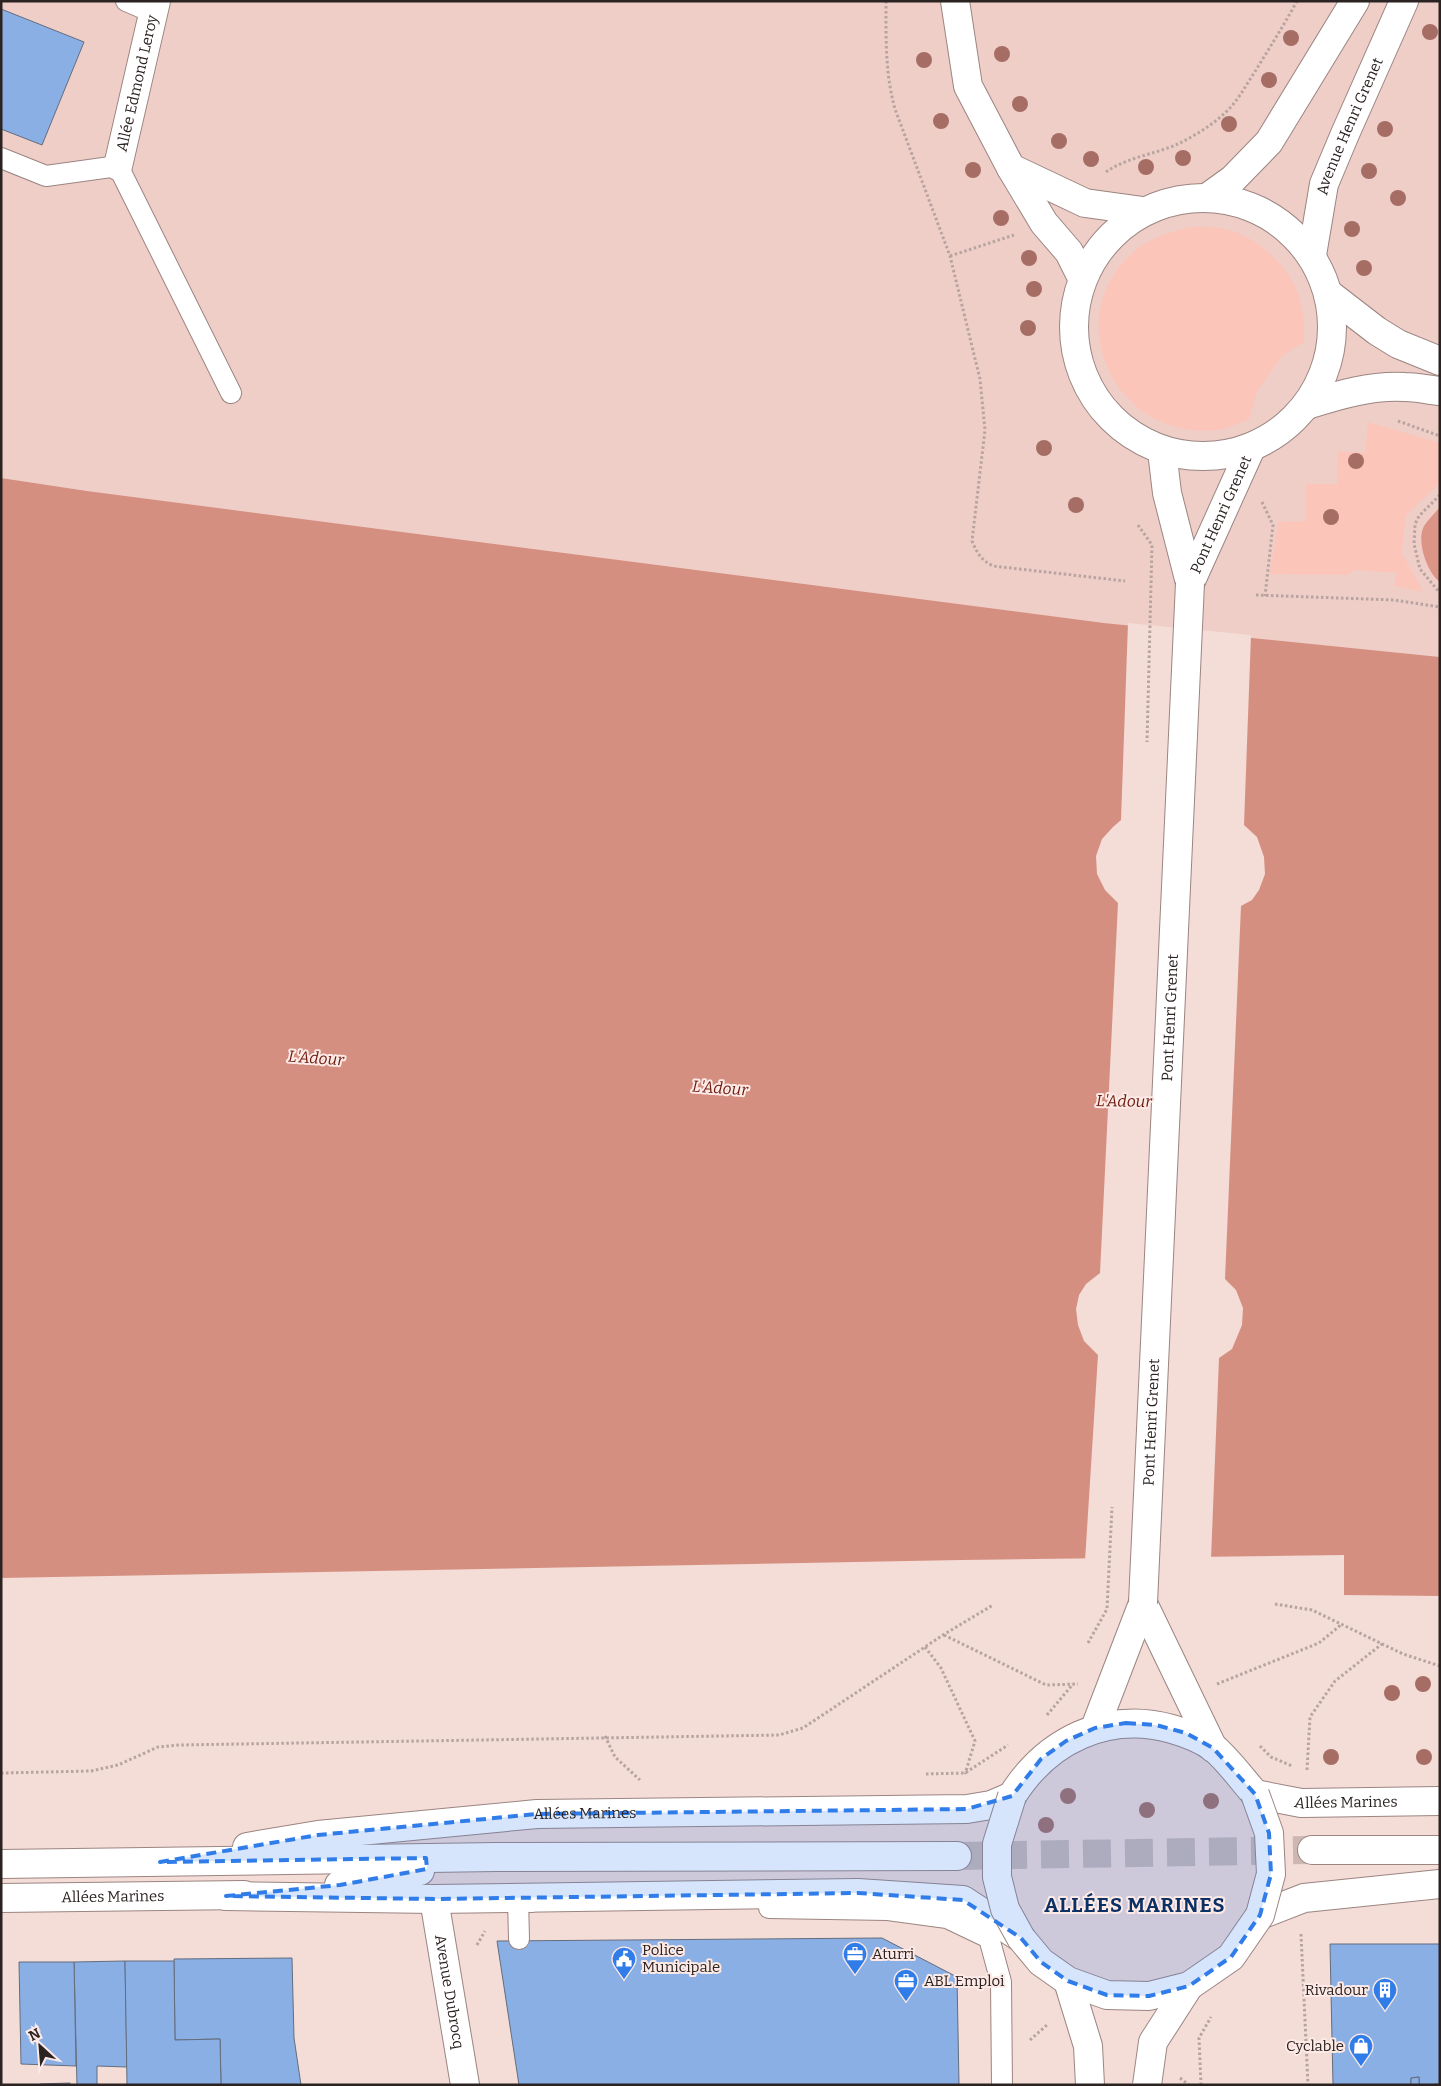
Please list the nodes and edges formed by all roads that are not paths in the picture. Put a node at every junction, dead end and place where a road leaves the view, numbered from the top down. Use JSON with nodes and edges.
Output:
{"nodes":[{"id":1,"x":126,"y":1,"type":"edge"},
{"id":2,"x":955,"y":1,"type":"edge"},
{"id":3,"x":1355,"y":1,"type":"edge"},
{"id":4,"x":1404,"y":1,"type":"edge"},
{"id":5,"x":155,"y":7,"type":"edge"},
{"id":6,"x":1,"y":158,"type":"edge"},
{"id":7,"x":118,"y":166,"type":"junction"},
{"id":8,"x":1011,"y":168,"type":"junction"},
{"id":9,"x":1208,"y":197,"type":"junction"},
{"id":10,"x":1143,"y":211,"type":"junction"},
{"id":11,"x":1312,"y":256,"type":"junction"},
{"id":12,"x":1082,"y":278,"type":"junction"},
{"id":13,"x":1329,"y":294,"type":"junction"},
{"id":14,"x":1440,"y":361,"type":"edge"},
{"id":15,"x":1440,"y":391,"type":"edge"},
{"id":16,"x":231,"y":393,"type":"dead end"},
{"id":17,"x":1307,"y":405,"type":"junction"},
{"id":18,"x":1251,"y":448,"type":"junction"},
{"id":19,"x":1162,"y":451,"type":"junction"},
{"id":20,"x":1190,"y":583,"type":"junction"},
{"id":21,"x":1143,"y":1603,"type":"junction"},
{"id":22,"x":1095,"y":1728,"type":"junction"},
{"id":23,"x":1213,"y":1748,"type":"junction"},
{"id":24,"x":1255,"y":1794,"type":"junction"},
{"id":25,"x":1012,"y":1796,"type":"junction"},
{"id":26,"x":1440,"y":1801,"type":"edge"},
{"id":27,"x":1312,"y":1850,"type":"tunnel mouth"},
{"id":28,"x":1440,"y":1850,"type":"edge"},
{"id":29,"x":957,"y":1856,"type":"tunnel mouth"},
{"id":30,"x":497,"y":1857,"type":"junction"},
{"id":31,"x":160,"y":1862,"type":"junction"},
{"id":32,"x":1,"y":1864,"type":"edge"},
{"id":33,"x":1440,"y":1884,"type":"edge"},
{"id":34,"x":226,"y":1896,"type":"junction"},
{"id":35,"x":1,"y":1898,"type":"edge"},
{"id":36,"x":434,"y":1899,"type":"junction"},
{"id":37,"x":1260,"y":1915,"type":"junction"},
{"id":38,"x":519,"y":1920,"type":"junction"},
{"id":39,"x":1021,"y":1938,"type":"junction"},
{"id":40,"x":1068,"y":1981,"type":"junction"},
{"id":41,"x":1189,"y":1986,"type":"junction"},
{"id":42,"x":465,"y":2085,"type":"edge"},
{"id":43,"x":1002,"y":2085,"type":"edge"},
{"id":44,"x":1090,"y":2085,"type":"edge"},
{"id":45,"x":1147,"y":2085,"type":"edge"}],
"edges":[{"from":1,"to":5,"type":"lane"},
{"from":2,"to":8,"type":"main road"},
{"from":3,"to":9,"type":"main road"},
{"from":4,"to":11,"type":"main road","name":"Avenue Henri Grenet"},
{"from":5,"to":7,"type":"main road","name":"Allée Edmond Leroy"},
{"from":6,"to":7,"type":"lane"},
{"from":7,"to":16,"type":"lane"},
{"from":8,"to":10,"type":"main road"},
{"from":8,"to":12,"type":"main road"},
{"from":9,"to":10,"type":"main road"},
{"from":9,"to":11,"type":"main road"},
{"from":10,"to":12,"type":"main road"},
{"from":11,"to":13,"type":"main road"},
{"from":12,"to":19,"type":"main road"},
{"from":13,"to":14,"type":"main road"},
{"from":13,"to":17,"type":"main road"},
{"from":15,"to":17,"type":"main road"},
{"from":17,"to":18,"type":"main road"},
{"from":18,"to":19,"type":"main road"},
{"from":18,"to":20,"type":"main road","name":"Pont Henri Grenet"},
{"from":19,"to":20,"type":"main road","name":"Pont Henri Grenet"},
{"from":20,"to":21,"type":"main road","name":"Pont Henri Grenet","bridge":true},
{"from":21,"to":22,"type":"main road","name":"Pont Henri Grenet"},
{"from":21,"to":23,"type":"main road","name":"Pont Henri Grenet"},
{"from":22,"to":23,"type":"main road"},
{"from":22,"to":25,"type":"main road"},
{"from":23,"to":24,"type":"main road"},
{"from":24,"to":26,"type":"main road","name":"Allées Marines"},
{"from":24,"to":37,"type":"main road","bridge":true},
{"from":25,"to":31,"type":"main road","name":"Allées Marines"},
{"from":25,"to":39,"type":"main road","bridge":true},
{"from":27,"to":28,"type":"main road"},
{"from":29,"to":30,"type":"main road","name":"Allées Marines"},
{"from":30,"to":31,"type":"main road","name":"Allées Marines"},
{"from":30,"to":34,"type":"main road","name":"Allées Marines"},
{"from":31,"to":32,"type":"main road","name":"Allées Marines"},
{"from":33,"to":37,"type":"main road"},
{"from":34,"to":35,"type":"main road","name":"Allées Marines"},
{"from":34,"to":36,"type":"main road","name":"Allées Marines"},
{"from":36,"to":38,"type":"main road","name":"Allées Marines"},
{"from":36,"to":42,"type":"main road","name":"Avenue Dubrocq"},
{"from":37,"to":41,"type":"main road","bridge":true},
{"from":38,"to":39,"type":"main road","name":"Allées Marines"},
{"from":38,"to":43,"type":"lane"},
{"from":39,"to":40,"type":"main road","bridge":true},
{"from":40,"to":41,"type":"main road","bridge":true},
{"from":40,"to":44,"type":"main road","bridge":true},
{"from":41,"to":45,"type":"main road","bridge":true}]}
